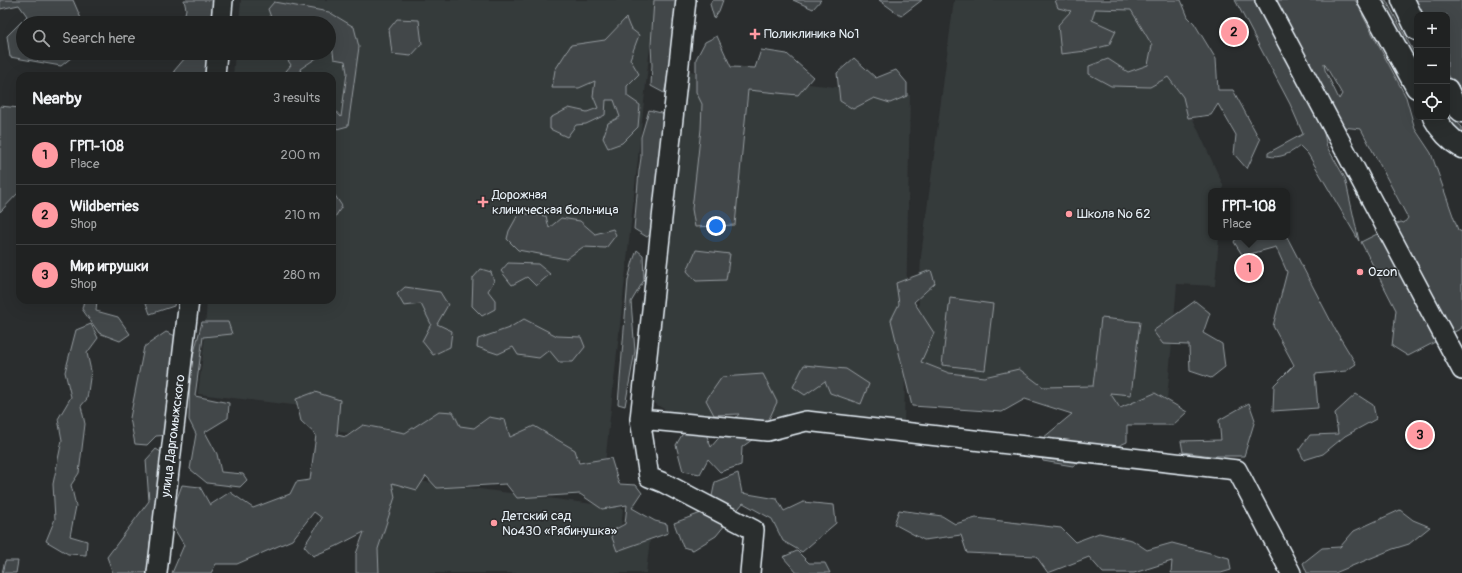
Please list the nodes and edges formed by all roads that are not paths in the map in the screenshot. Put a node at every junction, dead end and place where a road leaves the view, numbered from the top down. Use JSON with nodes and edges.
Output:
{"nodes":[{"id":1,"x":224,"y":0,"type":"edge"},
{"id":2,"x":686,"y":0,"type":"edge"},
{"id":3,"x":1265,"y":0,"type":"edge"},
{"id":4,"x":1369,"y":0,"type":"edge"},
{"id":5,"x":1403,"y":0,"type":"edge"},
{"id":6,"x":222,"y":16,"type":"edge"},
{"id":7,"x":1414,"y":23,"type":"edge"},
{"id":8,"x":216,"y":60,"type":"edge"},
{"id":9,"x":215,"y":72,"type":"edge"},
{"id":10,"x":1415,"y":84,"type":"edge"},
{"id":11,"x":1450,"y":96,"type":"edge"},
{"id":12,"x":1462,"y":111,"type":"edge"},
{"id":13,"x":1436,"y":120,"type":"edge"},
{"id":14,"x":1462,"y":147,"type":"edge"},
{"id":15,"x":189,"y":304,"type":"edge"},
{"id":16,"x":1462,"y":370,"type":"edge"},
{"id":17,"x":640,"y":419,"type":"junction"},
{"id":18,"x":157,"y":573,"type":"edge"},
{"id":19,"x":750,"y":573,"type":"edge"},
{"id":20,"x":1291,"y":573,"type":"edge"}],
"edges":[{"from":1,"to":6,"type":"street"},
{"from":2,"to":17,"type":"street"},
{"from":3,"to":16,"type":"street"},
{"from":4,"to":10,"type":"main road"},
{"from":5,"to":7,"type":"main road"},
{"from":8,"to":9,"type":"street"},
{"from":11,"to":12,"type":"main road"},
{"from":13,"to":14,"type":"main road"},
{"from":15,"to":18,"type":"street","name":"улица Даргомыжского"},
{"from":17,"to":19,"type":"street"},
{"from":17,"to":20,"type":"street"}]}
